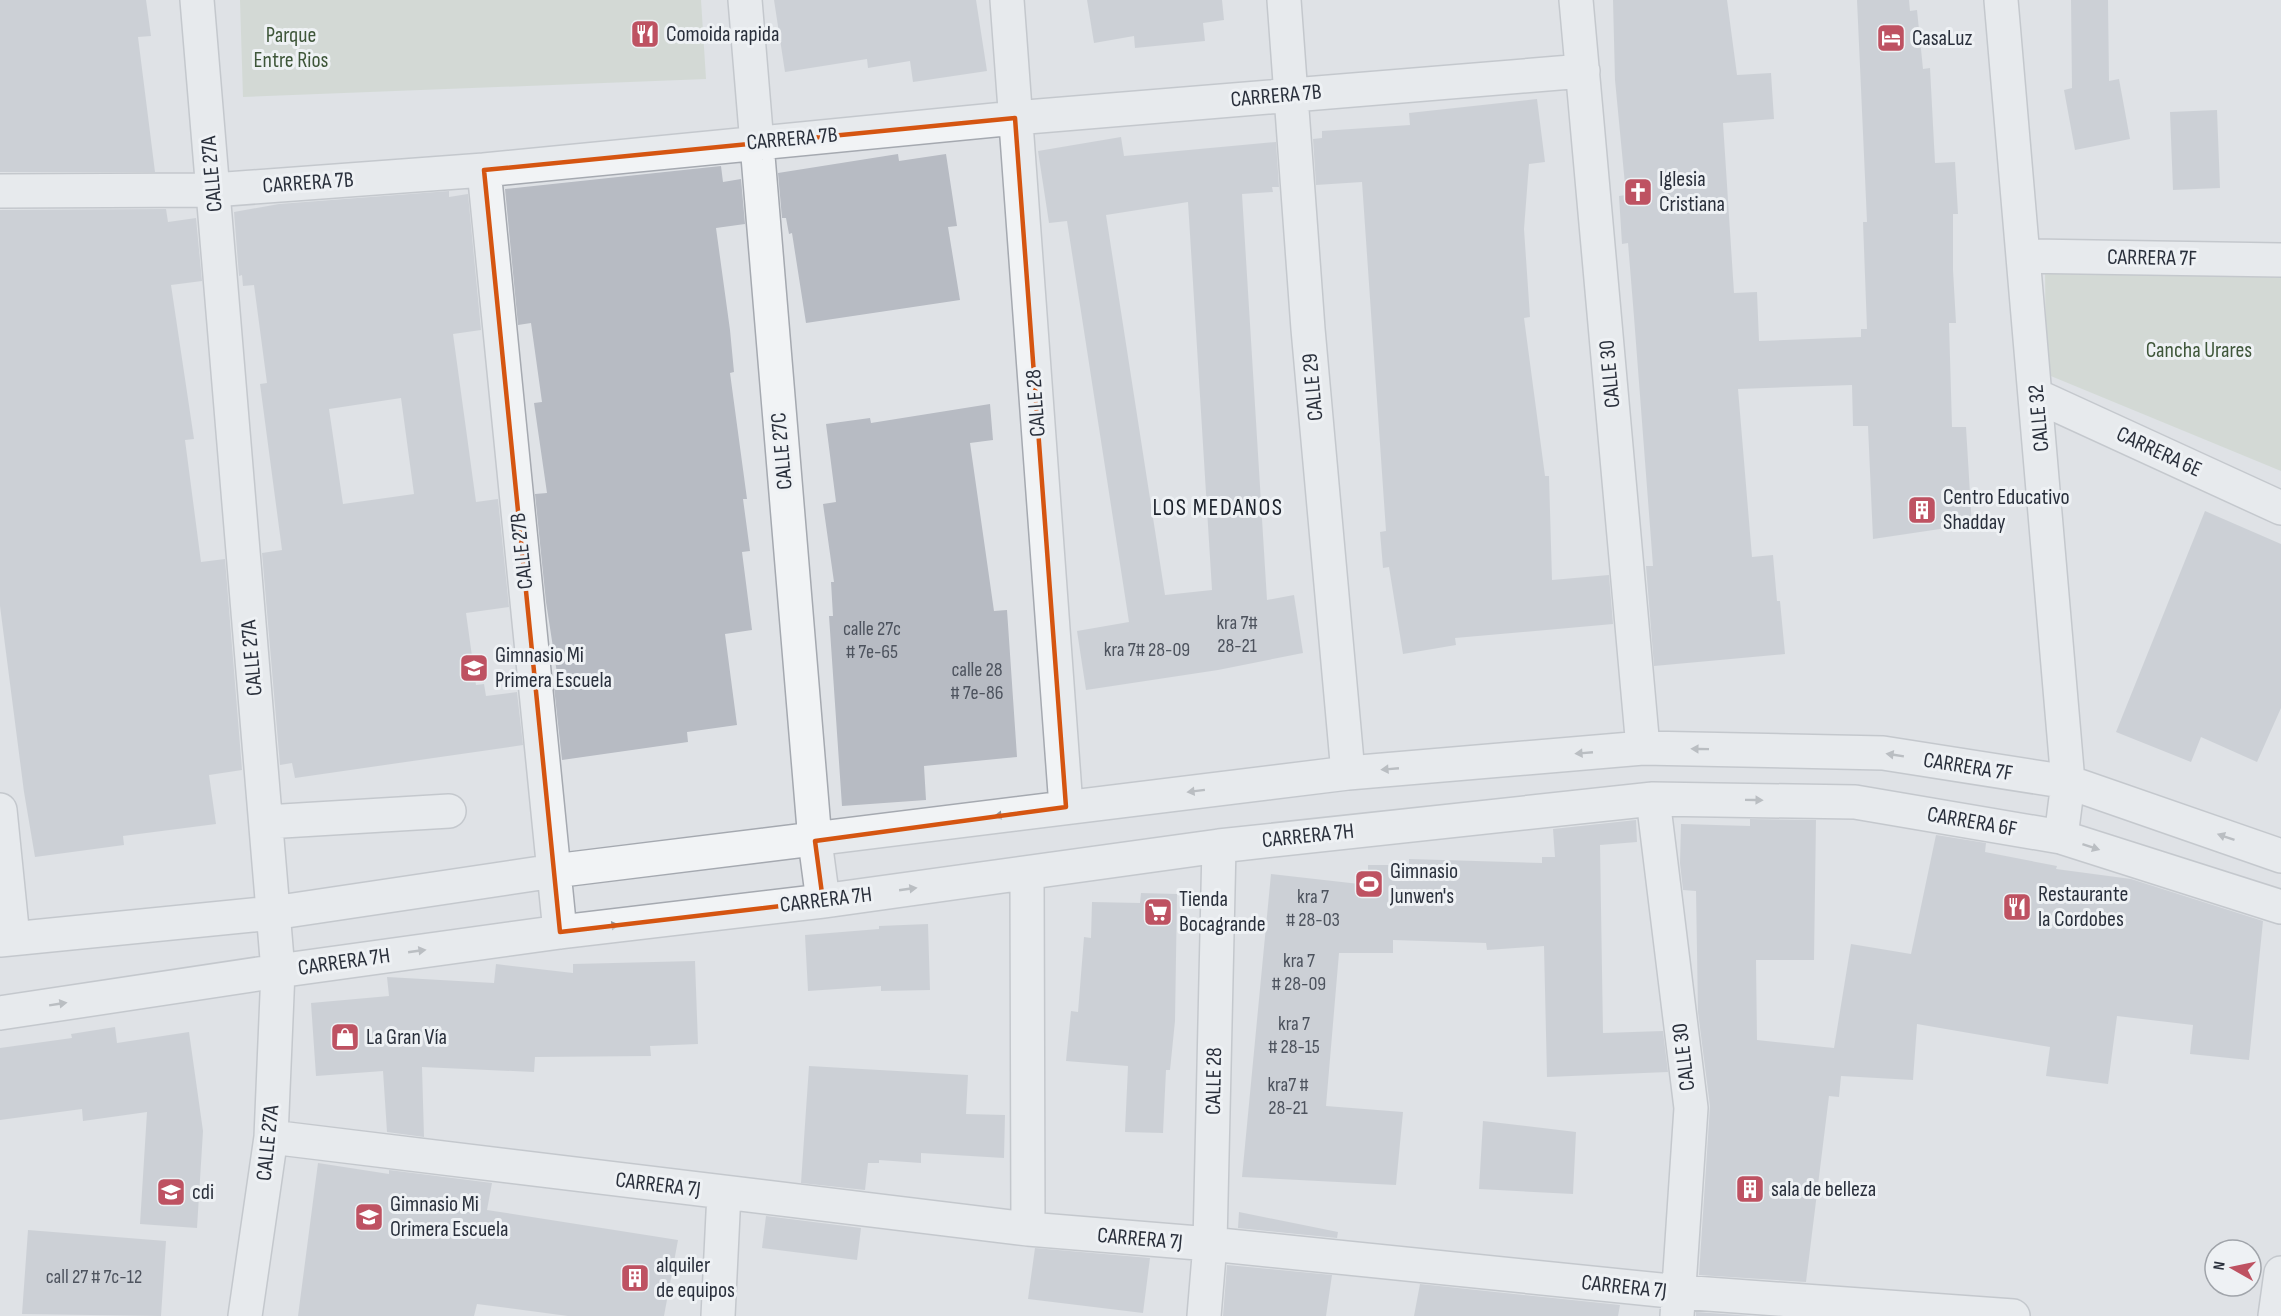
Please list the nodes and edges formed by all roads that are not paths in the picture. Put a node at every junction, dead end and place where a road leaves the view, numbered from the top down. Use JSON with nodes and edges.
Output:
{"nodes":[{"id":1,"x":197,"y":0,"type":"edge"},
{"id":2,"x":745,"y":0,"type":"edge"},
{"id":3,"x":1007,"y":0,"type":"edge"},
{"id":4,"x":1284,"y":0,"type":"edge"},
{"id":5,"x":1576,"y":0,"type":"edge"},
{"id":6,"x":2001,"y":0,"type":"edge"},
{"id":7,"x":1583,"y":71,"type":"junction"},
{"id":8,"x":1292,"y":95,"type":"junction"},
{"id":9,"x":1015,"y":118,"type":"junction"},
{"id":10,"x":755,"y":142,"type":"junction"},
{"id":11,"x":484,"y":170,"type":"junction"},
{"id":12,"x":213,"y":190,"type":"junction"},
{"id":13,"x":0,"y":191,"type":"edge"},
{"id":14,"x":2024,"y":256,"type":"junction"},
{"id":15,"x":2281,"y":260,"type":"edge"},
{"id":16,"x":2037,"y":396,"type":"junction"},
{"id":17,"x":2281,"y":508,"type":"edge"},
{"id":18,"x":1643,"y":748,"type":"junction"},
{"id":19,"x":1348,"y":773,"type":"junction"},
{"id":20,"x":2068,"y":782,"type":"junction"},
{"id":21,"x":1653,"y":799,"type":"junction"},
{"id":22,"x":1066,"y":807,"type":"junction"},
{"id":23,"x":0,"y":810,"type":"edge"},
{"id":24,"x":449,"y":811,"type":"dead end"},
{"id":25,"x":266,"y":822,"type":"junction"},
{"id":26,"x":2061,"y":837,"type":"junction"},
{"id":27,"x":815,"y":841,"type":"junction"},
{"id":28,"x":1219,"y":846,"type":"junction"},
{"id":29,"x":2281,"y":856,"type":"edge"},
{"id":30,"x":554,"y":871,"type":"junction"},
{"id":31,"x":1027,"y":873,"type":"junction"},
{"id":32,"x":823,"y":902,"type":"junction"},
{"id":33,"x":2281,"y":907,"type":"edge"},
{"id":34,"x":273,"y":913,"type":"junction"},
{"id":35,"x":560,"y":932,"type":"junction"},
{"id":36,"x":6,"y":939,"type":"edge"},
{"id":37,"x":278,"y":971,"type":"junction"},
{"id":38,"x":0,"y":1013,"type":"edge"},
{"id":39,"x":271,"y":1137,"type":"junction"},
{"id":40,"x":724,"y":1193,"type":"junction"},
{"id":41,"x":1028,"y":1229,"type":"junction"},
{"id":42,"x":1210,"y":1244,"type":"junction"},
{"id":43,"x":2281,"y":1273,"type":"edge"},
{"id":44,"x":1679,"y":1304,"type":"edge"},
{"id":45,"x":245,"y":1316,"type":"edge"},
{"id":46,"x":718,"y":1316,"type":"edge"},
{"id":47,"x":1204,"y":1316,"type":"edge"},
{"id":48,"x":2013,"y":1316,"type":"edge"},
{"id":49,"x":2275,"y":1316,"type":"edge"}],
"edges":[{"from":1,"to":12,"type":"street","name":"CALLE 27A"},
{"from":2,"to":10,"type":"street","name":"CALLE 27C"},
{"from":3,"to":9,"type":"street","name":"CALLE 28"},
{"from":4,"to":8,"type":"street","name":"CALLE 29"},
{"from":5,"to":7,"type":"street","name":"CALLE 30"},
{"from":6,"to":14,"type":"street","name":"CALLE 32"},
{"from":7,"to":8,"type":"street","name":"CARRERA 7B"},
{"from":7,"to":18,"type":"street","name":"CALLE 30"},
{"from":8,"to":9,"type":"street","name":"CARRERA 7B"},
{"from":8,"to":19,"type":"street","name":"CALLE 29"},
{"from":9,"to":10,"type":"street","name":"CARRERA 7B"},
{"from":9,"to":22,"type":"street","name":"CALLE 28"},
{"from":10,"to":11,"type":"street","name":"CARRERA 7B"},
{"from":10,"to":27,"type":"street","name":"CALLE 27C"},
{"from":11,"to":12,"type":"street","name":"CARRERA 7B"},
{"from":11,"to":30,"type":"street","name":"CALLE 27B"},
{"from":12,"to":13,"type":"street","name":"CARRERA 7B"},
{"from":12,"to":25,"type":"street","name":"CALLE 27A"},
{"from":14,"to":15,"type":"street","name":"CARRERA 7F"},
{"from":14,"to":16,"type":"street","name":"CALLE 32"},
{"from":16,"to":17,"type":"street","name":"CARRERA 6E"},
{"from":16,"to":20,"type":"street","name":"CALLE 32"},
{"from":18,"to":19,"type":"street","one_way":true},
{"from":20,"to":18,"type":"street","name":"CARRERA 7F","one_way":true},
{"from":19,"to":22,"type":"street","one_way":true},
{"from":20,"to":26,"type":"street","name":"CALLE 32"},
{"from":29,"to":20,"type":"street","name":"CARRERA 7F","one_way":true},
{"from":21,"to":26,"type":"street","name":"CARRERA 6F","one_way":true},
{"from":21,"to":28,"type":"street","name":"CARRERA 7H"},
{"from":21,"to":44,"type":"street","name":"CALLE 30"},
{"from":22,"to":27,"type":"street","one_way":true},
{"from":23,"to":36,"type":"street"},
{"from":24,"to":25,"type":"street"},
{"from":25,"to":34,"type":"street","name":"CALLE 27A"},
{"from":26,"to":33,"type":"street","name":"CARRERA 6F","one_way":true},
{"from":27,"to":30,"type":"street"},
{"from":27,"to":32,"type":"street","name":"CALLE 27C"},
{"from":28,"to":31,"type":"street","name":"CARRERA 7H"},
{"from":28,"to":42,"type":"street","name":"CALLE 28"},
{"from":30,"to":34,"type":"street"},
{"from":30,"to":35,"type":"street","name":"CALLE 27B"},
{"from":32,"to":31,"type":"street","name":"CARRERA 7H","one_way":true},
{"from":31,"to":41,"type":"street"},
{"from":35,"to":32,"type":"street","name":"CARRERA 7H","one_way":true},
{"from":34,"to":36,"type":"street"},
{"from":34,"to":37,"type":"street","name":"CALLE 27A"},
{"from":37,"to":35,"type":"street","name":"CARRERA 7H","one_way":true},
{"from":38,"to":37,"type":"street","name":"CARRERA 7H","one_way":true},
{"from":37,"to":39,"type":"street","name":"CALLE 27A"},
{"from":39,"to":40,"type":"street","name":"CARRERA 7J"},
{"from":39,"to":45,"type":"street","name":"CALLE 27A"},
{"from":40,"to":41,"type":"street","name":"CARRERA 7J"},
{"from":40,"to":46,"type":"street"},
{"from":41,"to":42,"type":"street","name":"CARRERA 7J"},
{"from":42,"to":44,"type":"street","name":"CARRERA 7J"},
{"from":42,"to":47,"type":"street","name":"CALLE 28"},
{"from":43,"to":49,"type":"street"},
{"from":44,"to":48,"type":"street","name":"CARRERA 7J"}]}
